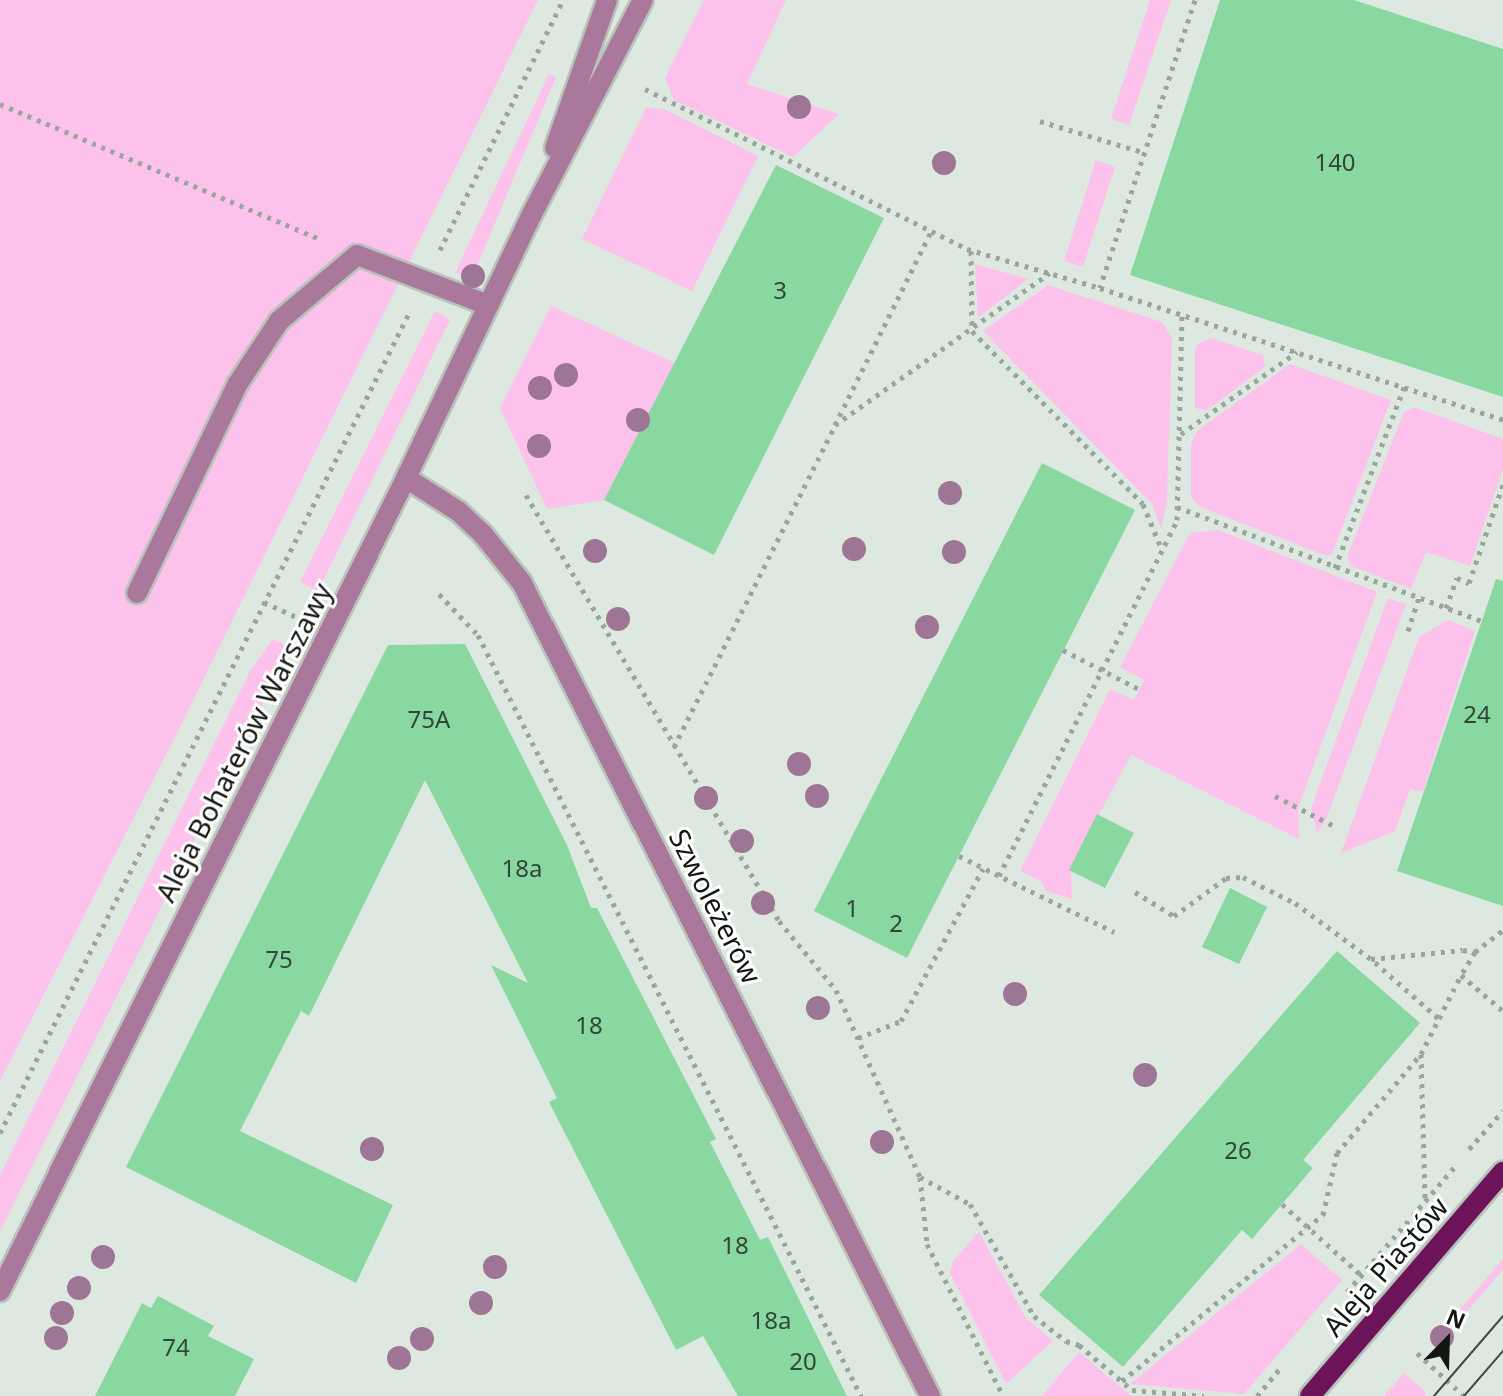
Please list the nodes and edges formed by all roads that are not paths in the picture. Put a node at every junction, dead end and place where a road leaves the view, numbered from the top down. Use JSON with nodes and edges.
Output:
{"nodes":[{"id":1,"x":607,"y":0,"type":"edge"},
{"id":2,"x":643,"y":0,"type":"edge"},
{"id":3,"x":531,"y":216,"type":"junction"},
{"id":4,"x":488,"y":305,"type":"junction"},
{"id":5,"x":406,"y":478,"type":"junction"},
{"id":6,"x":137,"y":593,"type":"dead end"},
{"id":7,"x":1503,"y":1172,"type":"edge"},
{"id":8,"x":0,"y":1291,"type":"edge"},
{"id":9,"x":930,"y":1396,"type":"edge"},
{"id":10,"x":1310,"y":1396,"type":"edge"}],
"edges":[{"from":1,"to":3,"type":"street","name":"Aleja Bohaterów Warszawy"},
{"from":2,"to":3,"type":"street","name":"Aleja Bohaterów Warszawy"},
{"from":3,"to":4,"type":"street","name":"Aleja Bohaterów Warszawy"},
{"from":4,"to":5,"type":"street","name":"Aleja Bohaterów Warszawy"},
{"from":4,"to":6,"type":"street"},
{"from":5,"to":8,"type":"street","name":"Aleja Bohaterów Warszawy"},
{"from":5,"to":9,"type":"street","name":"Szwoleżerów"},
{"from":7,"to":10,"type":"main road","name":"Aleja Piastów"}]}
